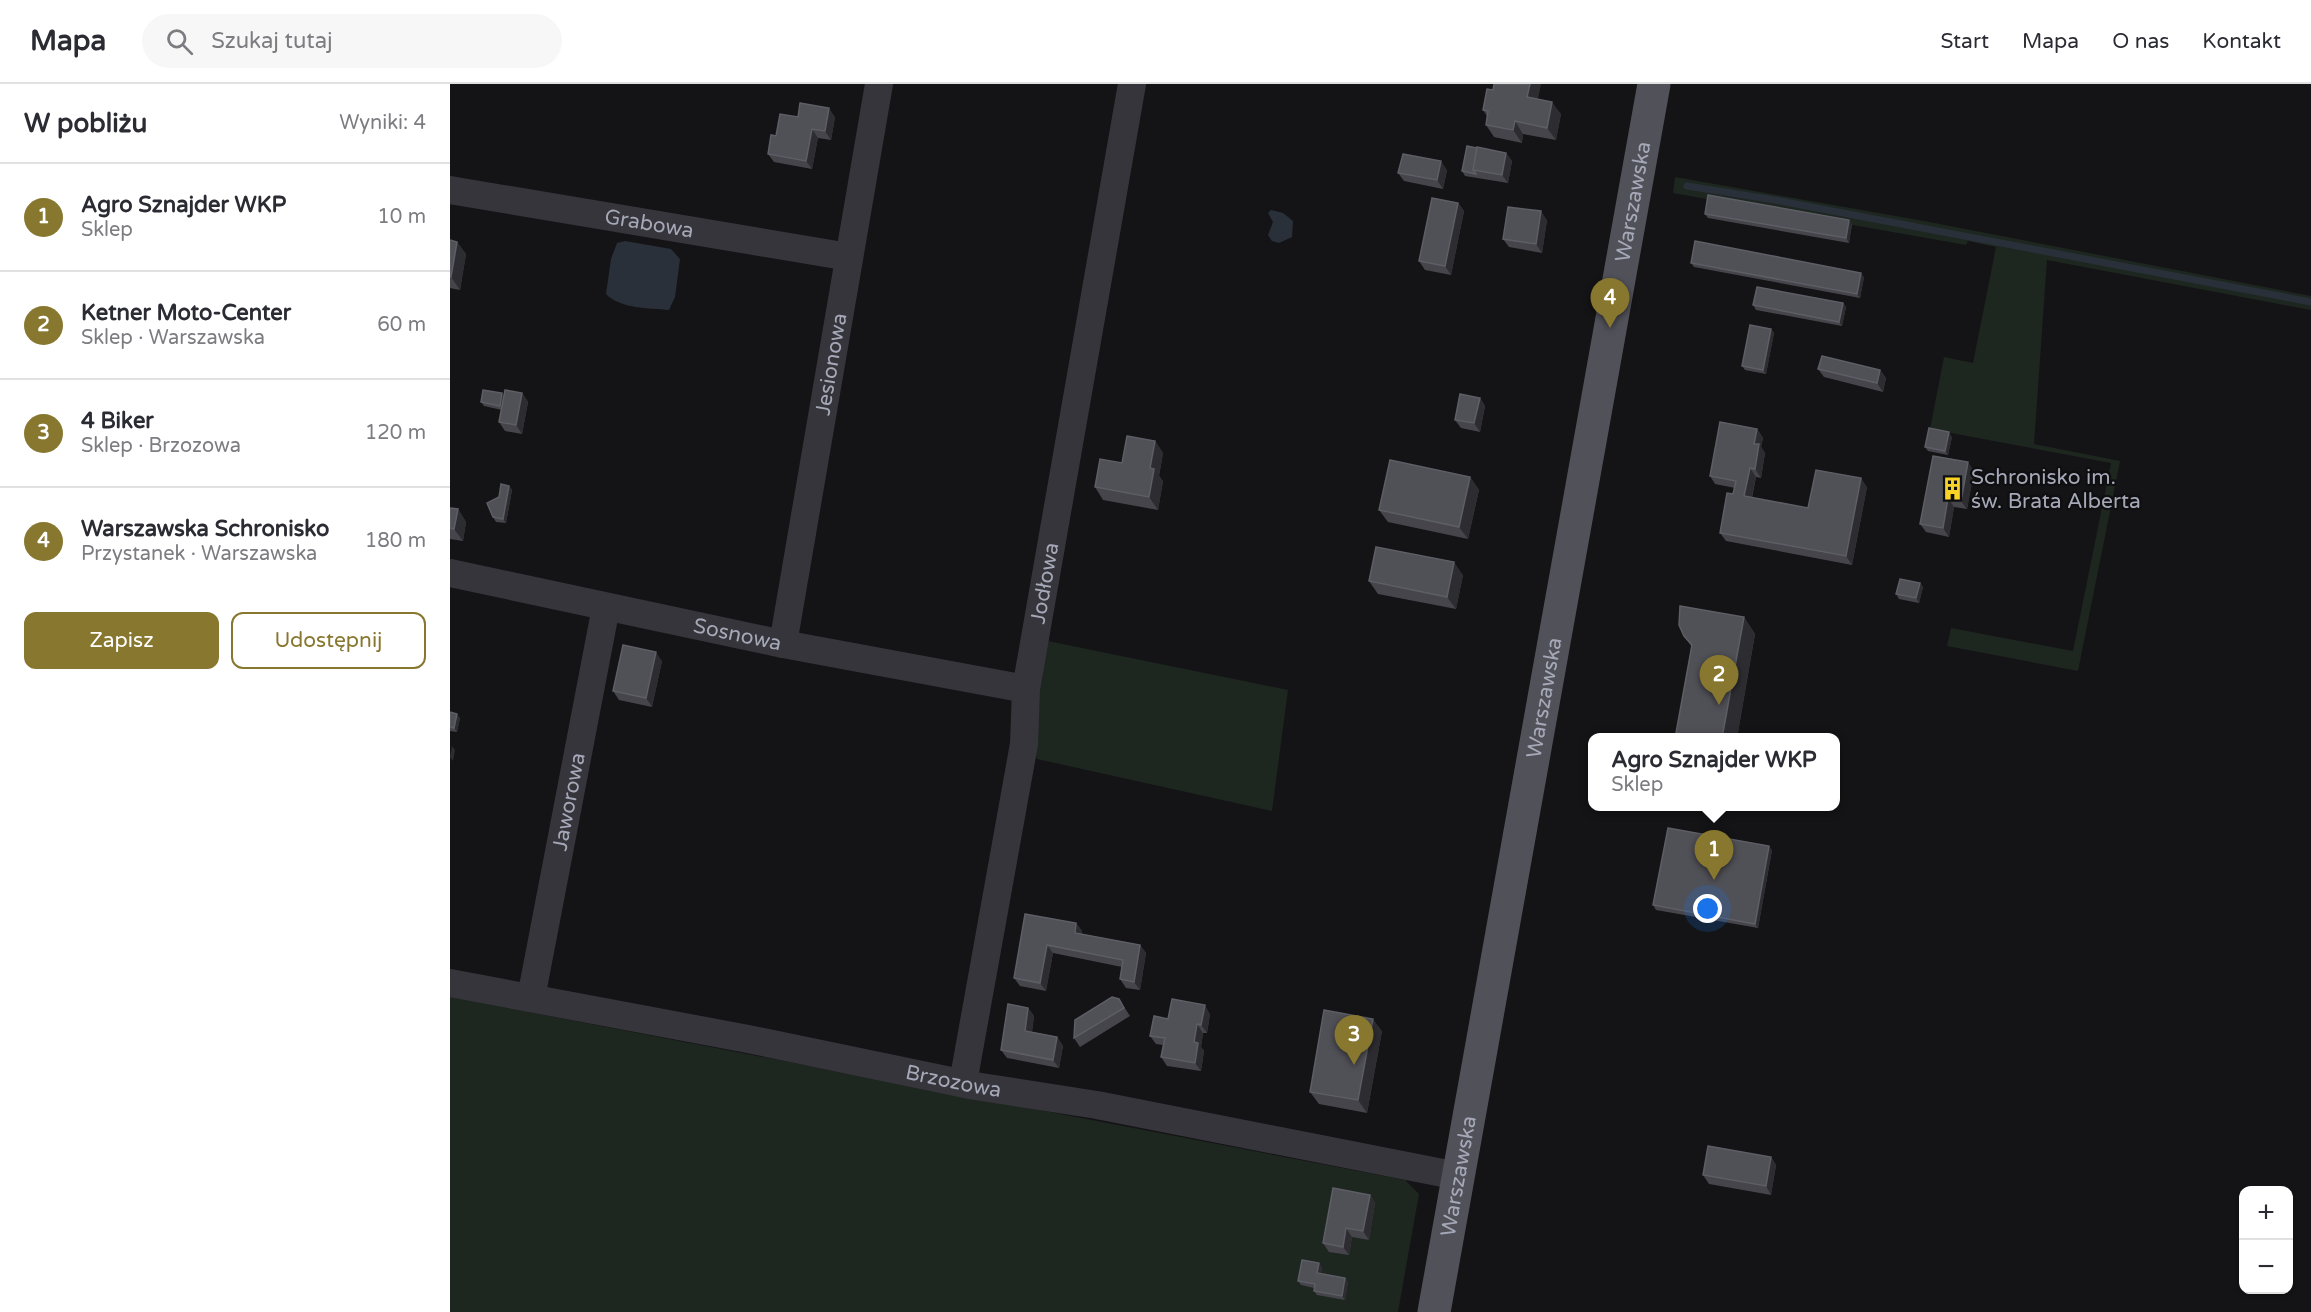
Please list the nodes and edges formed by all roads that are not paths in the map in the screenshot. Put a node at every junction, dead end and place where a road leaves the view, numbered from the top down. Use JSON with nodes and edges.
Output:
{"nodes":[{"id":1,"x":879,"y":84,"type":"edge"},
{"id":2,"x":1132,"y":84,"type":"edge"},
{"id":3,"x":1654,"y":84,"type":"edge"},
{"id":4,"x":450,"y":190,"type":"edge"},
{"id":5,"x":849,"y":257,"type":"junction"},
{"id":6,"x":450,"y":573,"type":"edge"},
{"id":7,"x":606,"y":607,"type":"junction"},
{"id":8,"x":783,"y":644,"type":"junction"},
{"id":9,"x":1026,"y":689,"type":"junction"},
{"id":10,"x":450,"y":983,"type":"edge"},
{"id":11,"x":531,"y":998,"type":"junction"},
{"id":12,"x":963,"y":1083,"type":"junction"},
{"id":13,"x":1458,"y":1176,"type":"junction"},
{"id":14,"x":1434,"y":1312,"type":"edge"}],
"edges":[{"from":1,"to":5,"type":"street","name":"Jesionowa"},
{"from":2,"to":9,"type":"street","name":"Jodłowa"},
{"from":3,"to":13,"type":"main road","name":"Warszawska"},
{"from":4,"to":5,"type":"street","name":"Grabowa"},
{"from":5,"to":8,"type":"street","name":"Jesionowa"},
{"from":6,"to":7,"type":"street","name":"Sosnowa"},
{"from":7,"to":8,"type":"street","name":"Sosnowa"},
{"from":7,"to":11,"type":"street","name":"Jaworowa"},
{"from":8,"to":9,"type":"street","name":"Sosnowa"},
{"from":9,"to":12,"type":"street","name":"Jodłowa"},
{"from":10,"to":11,"type":"street","name":"Brzozowa"},
{"from":11,"to":12,"type":"street","name":"Brzozowa"},
{"from":12,"to":13,"type":"street","name":"Brzozowa"},
{"from":13,"to":14,"type":"main road","name":"Warszawska"}]}
